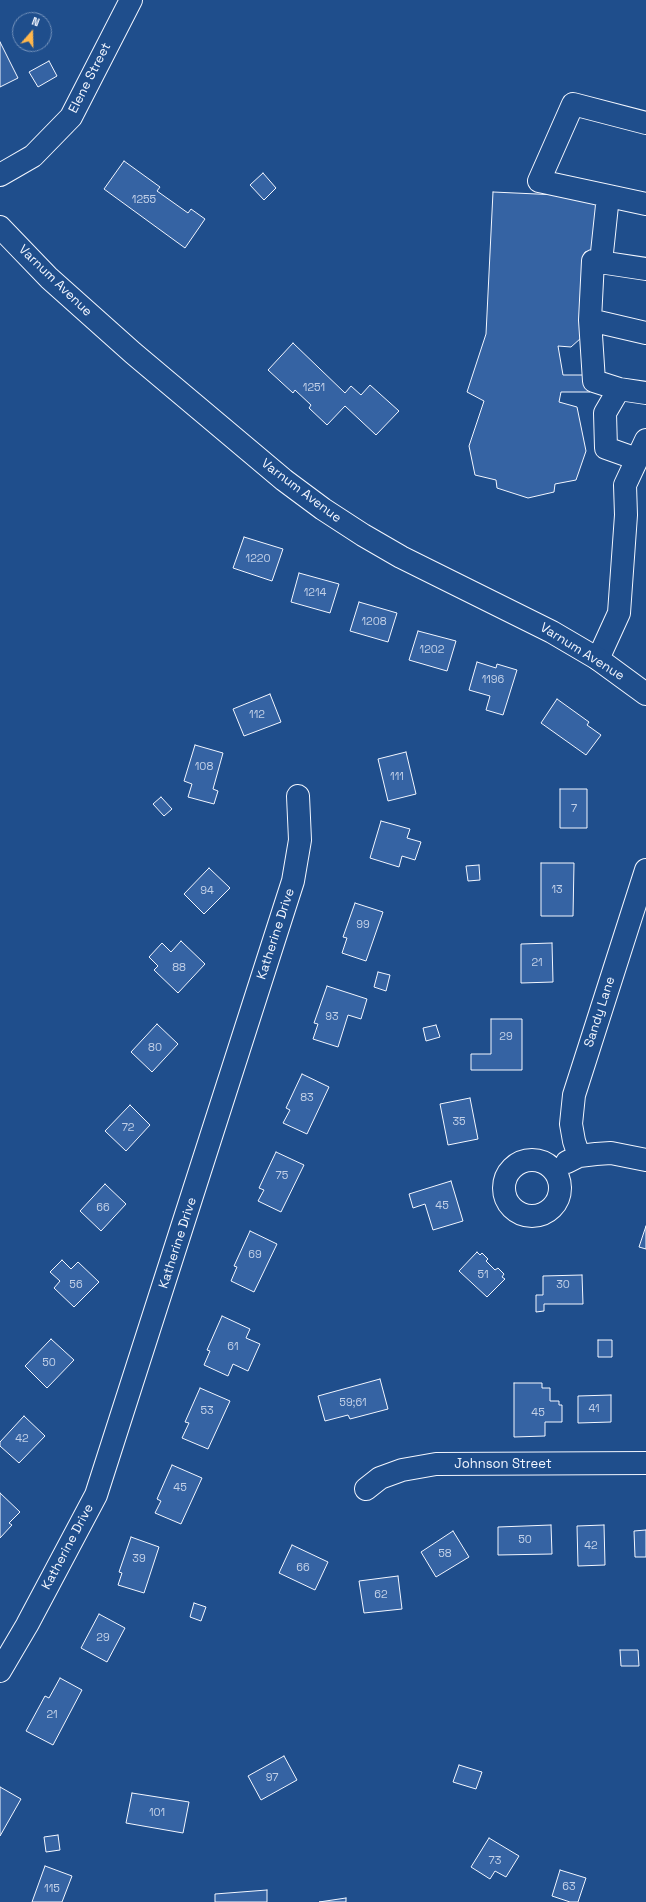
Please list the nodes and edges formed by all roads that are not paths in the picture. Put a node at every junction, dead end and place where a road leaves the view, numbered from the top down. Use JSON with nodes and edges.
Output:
{"nodes":[{"id":1,"x":131,"y":0,"type":"edge"},
{"id":2,"x":646,"y":123,"type":"edge"},
{"id":3,"x":0,"y":175,"type":"edge"},
{"id":4,"x":608,"y":196,"type":"junction"},
{"id":5,"x":646,"y":204,"type":"edge"},
{"id":6,"x":0,"y":227,"type":"edge"},
{"id":7,"x":601,"y":262,"type":"junction"},
{"id":8,"x":646,"y":269,"type":"edge"},
{"id":9,"x":590,"y":320,"type":"junction"},
{"id":10,"x":646,"y":333,"type":"edge"},
{"id":11,"x":619,"y":389,"type":"junction"},
{"id":12,"x":646,"y":393,"type":"edge"},
{"id":13,"x":646,"y":440,"type":"edge"},
{"id":14,"x":637,"y":459,"type":"junction"},
{"id":15,"x":598,"y":659,"type":"junction"},
{"id":16,"x":646,"y":694,"type":"edge"},
{"id":17,"x":298,"y":796,"type":"dead end"},
{"id":18,"x":646,"y":870,"type":"edge"},
{"id":19,"x":579,"y":1156,"type":"junction"},
{"id":20,"x":646,"y":1160,"type":"edge"},
{"id":21,"x":555,"y":1171,"type":"dead end"},
{"id":22,"x":646,"y":1463,"type":"edge"},
{"id":23,"x":366,"y":1489,"type":"dead end"},
{"id":24,"x":0,"y":1671,"type":"edge"}],
"edges":[{"from":1,"to":3,"type":"street","name":"Elene Street"},
{"from":2,"to":4,"type":"street"},
{"from":4,"to":5,"type":"street"},
{"from":4,"to":7,"type":"street"},
{"from":6,"to":15,"type":"street","name":"Varnum Avenue"},
{"from":7,"to":8,"type":"street"},
{"from":7,"to":9,"type":"street"},
{"from":9,"to":10,"type":"street"},
{"from":9,"to":11,"type":"street"},
{"from":11,"to":12,"type":"street"},
{"from":11,"to":14,"type":"street"},
{"from":13,"to":14,"type":"street"},
{"from":14,"to":15,"type":"street"},
{"from":15,"to":16,"type":"street","name":"Varnum Avenue"},
{"from":17,"to":24,"type":"street","name":"Katherine Drive"},
{"from":18,"to":19,"type":"street","name":"Sandy Lane"},
{"from":19,"to":20,"type":"street"},
{"from":19,"to":21,"type":"street"},
{"from":22,"to":23,"type":"street","name":"Johnson Street"}]}
